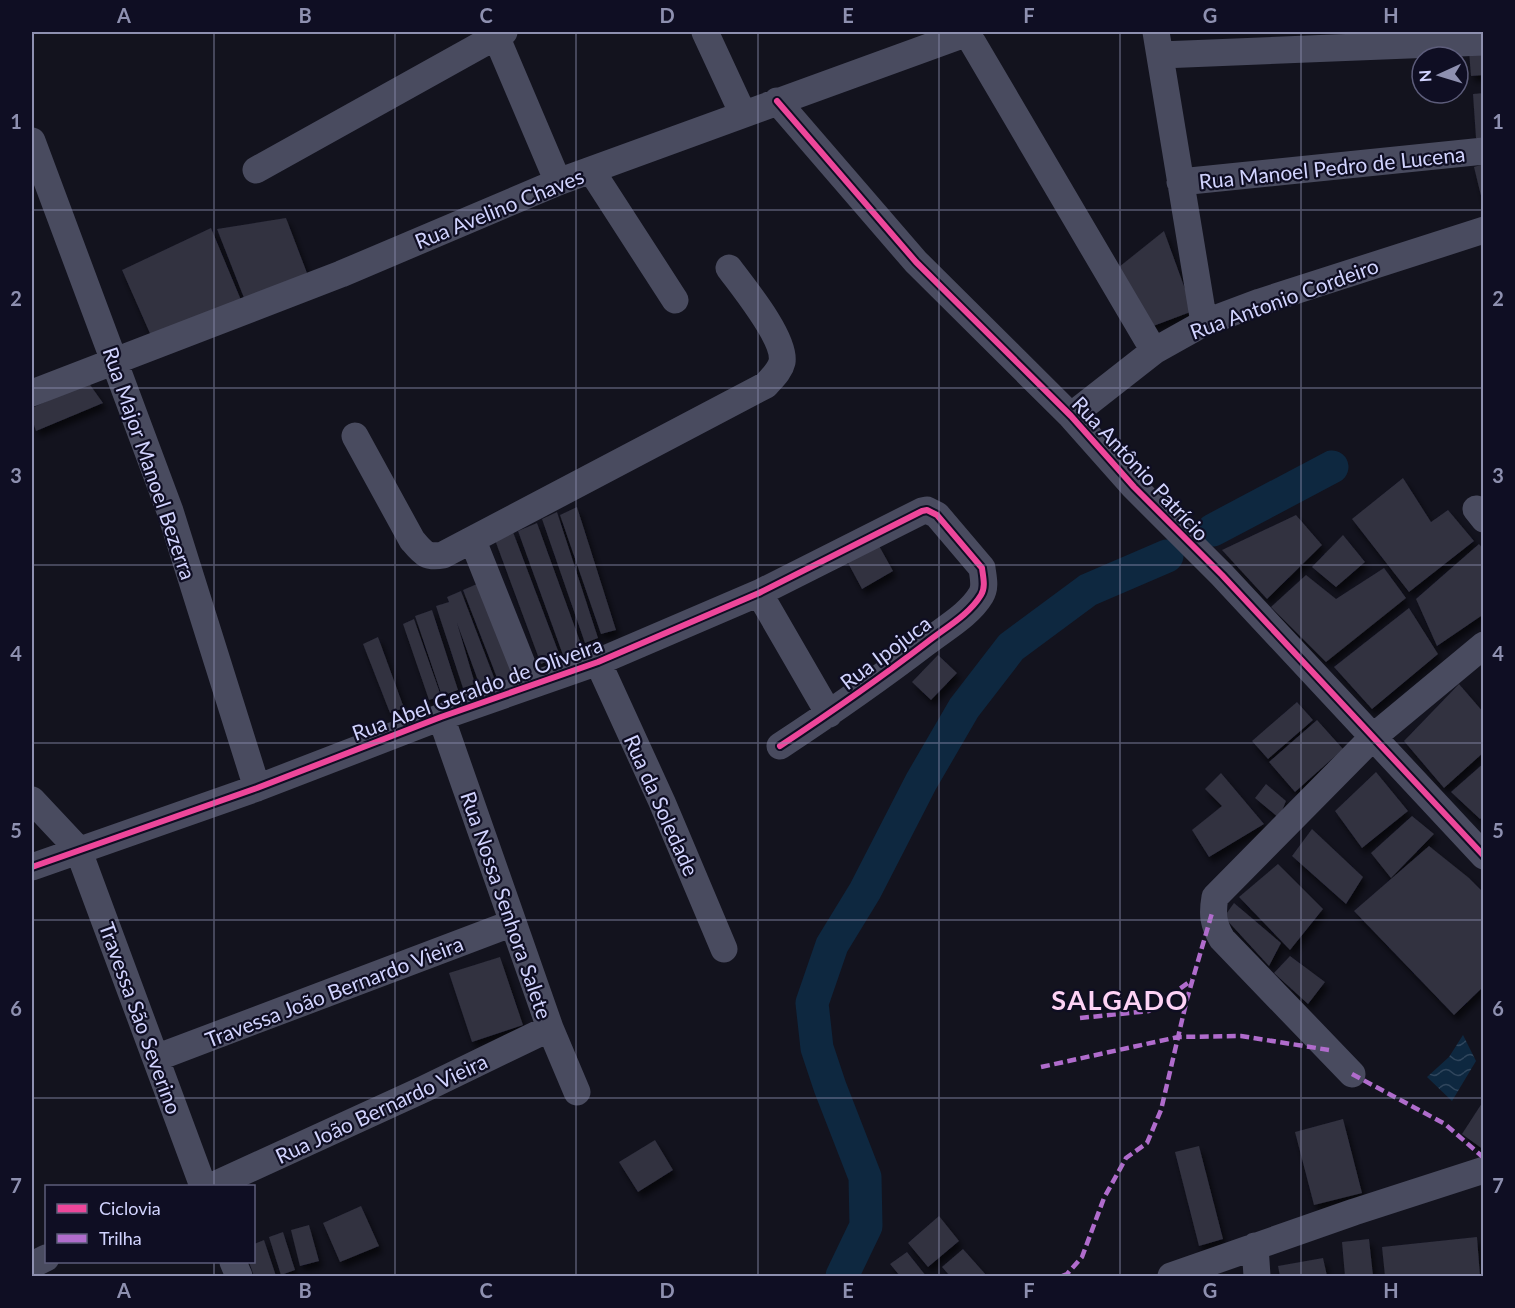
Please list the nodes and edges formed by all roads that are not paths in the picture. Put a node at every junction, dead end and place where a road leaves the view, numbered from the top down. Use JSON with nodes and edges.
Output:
{"nodes":[{"id":1,"x":705,"y":32,"type":"edge"},
{"id":2,"x":969,"y":32,"type":"edge"},
{"id":3,"x":500,"y":34,"type":"edge"},
{"id":4,"x":1484,"y":42,"type":"edge"},
{"id":5,"x":1159,"y":43,"type":"edge"},
{"id":6,"x":777,"y":101,"type":"junction"},
{"id":7,"x":743,"y":114,"type":"junction"},
{"id":8,"x":32,"y":141,"type":"edge"},
{"id":9,"x":1484,"y":151,"type":"edge"},
{"id":10,"x":256,"y":170,"type":"dead end"},
{"id":11,"x":591,"y":170,"type":"junction"},
{"id":12,"x":558,"y":182,"type":"junction"},
{"id":13,"x":1180,"y":182,"type":"junction"},
{"id":14,"x":1484,"y":230,"type":"edge"},
{"id":15,"x":729,"y":268,"type":"dead end"},
{"id":16,"x":675,"y":300,"type":"dead end"},
{"id":17,"x":1204,"y":323,"type":"junction"},
{"id":18,"x":1154,"y":351,"type":"junction"},
{"id":19,"x":115,"y":362,"type":"junction"},
{"id":20,"x":32,"y":393,"type":"edge"},
{"id":21,"x":1071,"y":416,"type":"junction"},
{"id":22,"x":355,"y":436,"type":"dead end"},
{"id":23,"x":922,"y":511,"type":"joint"},
{"id":24,"x":473,"y":541,"type":"junction"},
{"id":25,"x":759,"y":593,"type":"junction"},
{"id":26,"x":1484,"y":645,"type":"edge"},
{"id":27,"x":598,"y":662,"type":"junction"},
{"id":28,"x":530,"y":684,"type":"junction"},
{"id":29,"x":829,"y":714,"type":"junction"},
{"id":30,"x":441,"y":717,"type":"junction"},
{"id":31,"x":1372,"y":738,"type":"junction"},
{"id":32,"x":780,"y":746,"type":"dead end"},
{"id":33,"x":256,"y":788,"type":"junction"},
{"id":34,"x":32,"y":800,"type":"edge"},
{"id":35,"x":78,"y":849,"type":"junction"},
{"id":36,"x":1484,"y":856,"type":"edge"},
{"id":37,"x":32,"y":867,"type":"edge"},
{"id":38,"x":513,"y":923,"type":"junction"},
{"id":39,"x":724,"y":949,"type":"dead end"},
{"id":40,"x":550,"y":1028,"type":"junction"},
{"id":41,"x":156,"y":1058,"type":"junction"},
{"id":42,"x":1352,"y":1074,"type":"dead end"},
{"id":43,"x":577,"y":1092,"type":"dead end"},
{"id":44,"x":1484,"y":1170,"type":"edge"},
{"id":45,"x":203,"y":1185,"type":"edge"},
{"id":46,"x":214,"y":1185,"type":"edge"},
{"id":47,"x":1255,"y":1246,"type":"junction"},
{"id":48,"x":1171,"y":1276,"type":"edge"},
{"id":49,"x":1257,"y":1276,"type":"edge"}],
"edges":[{"from":1,"to":7,"type":"street"},
{"from":2,"to":6,"type":"street","name":"Rua Avelino Chaves"},
{"from":2,"to":18,"type":"street"},
{"from":3,"to":10,"type":"street"},
{"from":3,"to":12,"type":"street"},
{"from":4,"to":5,"type":"street"},
{"from":5,"to":13,"type":"street"},
{"from":6,"to":7,"type":"street","name":"Rua Avelino Chaves"},
{"from":6,"to":21,"type":"street","name":"Rua Antônio Patrício"},
{"from":7,"to":11,"type":"street","name":"Rua Avelino Chaves"},
{"from":8,"to":19,"type":"street","name":"Rua Major Manoel Bezerra"},
{"from":9,"to":13,"type":"street","name":"Rua Manoel Pedro de Lucena"},
{"from":11,"to":12,"type":"street","name":"Rua Avelino Chaves"},
{"from":11,"to":16,"type":"street"},
{"from":12,"to":19,"type":"street","name":"Rua Avelino Chaves"},
{"from":13,"to":17,"type":"street"},
{"from":14,"to":17,"type":"street","name":"Rua Antonio Cordeiro"},
{"from":15,"to":24,"type":"street"},
{"from":17,"to":18,"type":"street","name":"Rua Antonio Cordeiro"},
{"from":18,"to":21,"type":"street","name":"Rua Antonio Cordeiro"},
{"from":19,"to":20,"type":"street","name":"Rua Avelino Chaves"},
{"from":19,"to":33,"type":"street","name":"Rua Major Manoel Bezerra"},
{"from":21,"to":31,"type":"street","name":"Rua Antônio Patrício"},
{"from":22,"to":24,"type":"street"},
{"from":23,"to":25,"type":"street","name":"Rua Abel Geraldo de Oliveira"},
{"from":23,"to":29,"type":"street","name":"Rua Ipojuca"},
{"from":24,"to":28,"type":"street"},
{"from":25,"to":27,"type":"street","name":"Rua Abel Geraldo de Oliveira"},
{"from":25,"to":29,"type":"street"},
{"from":26,"to":31,"type":"street"},
{"from":27,"to":28,"type":"street","name":"Rua Abel Geraldo de Oliveira"},
{"from":27,"to":39,"type":"street","name":"Rua da Soledade"},
{"from":28,"to":30,"type":"street","name":"Rua Abel Geraldo de Oliveira"},
{"from":29,"to":32,"type":"street","name":"Rua Ipojuca"},
{"from":30,"to":33,"type":"street","name":"Rua Abel Geraldo de Oliveira"},
{"from":30,"to":38,"type":"street","name":"Rua Nossa Senhora Salete"},
{"from":31,"to":36,"type":"street","name":"Rua Antônio Patrício"},
{"from":31,"to":42,"type":"street"},
{"from":33,"to":35,"type":"street","name":"Rua Abel Geraldo de Oliveira"},
{"from":34,"to":35,"type":"street"},
{"from":35,"to":37,"type":"street","name":"Rua Abel Geraldo de Oliveira"},
{"from":35,"to":41,"type":"street","name":"Travessa São Severino"},
{"from":38,"to":40,"type":"street","name":"Rua Nossa Senhora Salete"},
{"from":38,"to":41,"type":"street","name":"Travessa João Bernardo Vieira"},
{"from":40,"to":43,"type":"street","name":"Rua Nossa Senhora Salete"},
{"from":40,"to":46,"type":"street","name":"Rua João Bernardo Vieira"},
{"from":41,"to":45,"type":"street","name":"Travessa São Severino"},
{"from":44,"to":47,"type":"street"},
{"from":47,"to":48,"type":"street"},
{"from":47,"to":49,"type":"street"}]}
